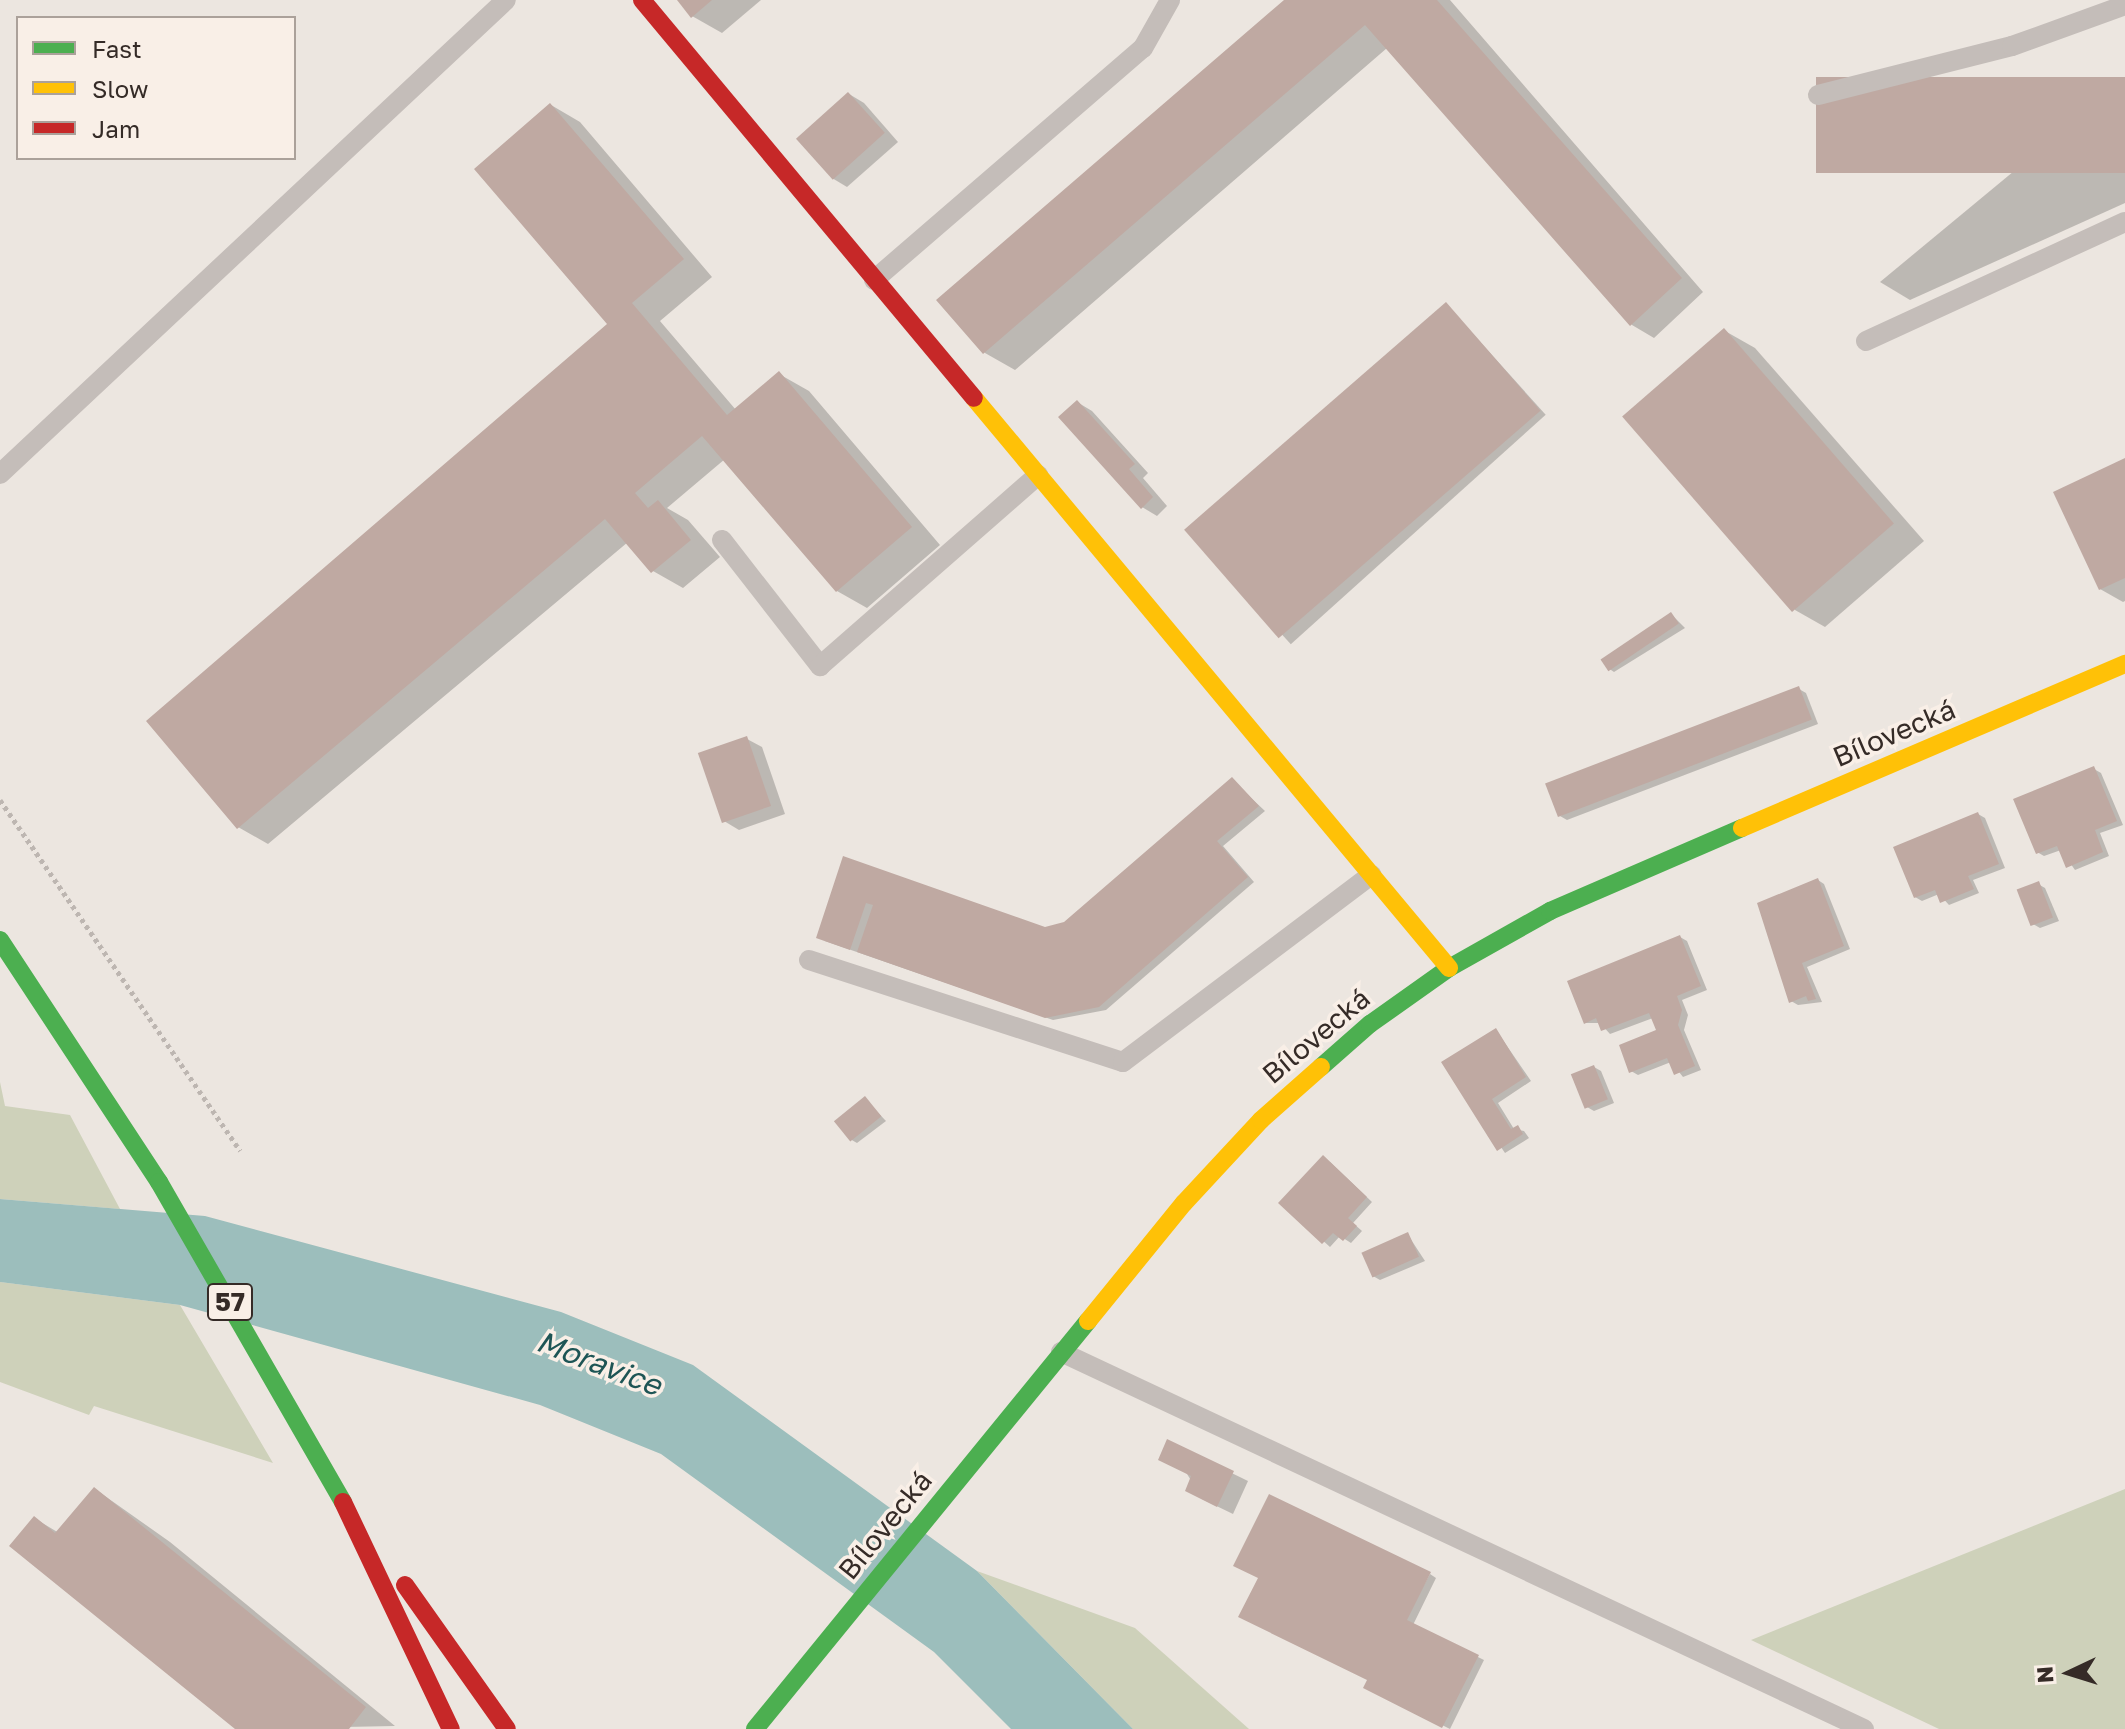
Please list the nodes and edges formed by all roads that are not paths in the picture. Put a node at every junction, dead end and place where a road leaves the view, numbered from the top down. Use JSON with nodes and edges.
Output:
{"nodes":[{"id":1,"x":506,"y":0,"type":"edge"},
{"id":2,"x":642,"y":0,"type":"edge"},
{"id":3,"x":1170,"y":0,"type":"edge"},
{"id":4,"x":2125,"y":5,"type":"edge"},
{"id":5,"x":1818,"y":95,"type":"dead end"},
{"id":6,"x":2125,"y":222,"type":"edge"},
{"id":7,"x":874,"y":280,"type":"junction"},
{"id":8,"x":1866,"y":341,"type":"dead end"},
{"id":9,"x":0,"y":474,"type":"edge"},
{"id":10,"x":1038,"y":475,"type":"junction"},
{"id":11,"x":722,"y":540,"type":"dead end"},
{"id":12,"x":2125,"y":664,"type":"edge"},
{"id":13,"x":1371,"y":875,"type":"junction"},
{"id":14,"x":0,"y":940,"type":"edge"},
{"id":15,"x":809,"y":960,"type":"dead end"},
{"id":16,"x":1449,"y":968,"type":"junction"},
{"id":17,"x":1061,"y":1352,"type":"junction"},
{"id":18,"x":337,"y":1489,"type":"junction"},
{"id":19,"x":451,"y":1729,"type":"edge"},
{"id":20,"x":507,"y":1729,"type":"edge"},
{"id":21,"x":755,"y":1729,"type":"edge"},
{"id":22,"x":1864,"y":1729,"type":"edge"}],
"edges":[{"from":1,"to":9,"type":"lane"},
{"from":2,"to":7,"type":"main road"},
{"from":3,"to":7,"type":"lane"},
{"from":4,"to":5,"type":"lane"},
{"from":6,"to":8,"type":"lane"},
{"from":7,"to":10,"type":"main road"},
{"from":10,"to":11,"type":"lane"},
{"from":10,"to":13,"type":"main road"},
{"from":12,"to":16,"type":"main road","name":"Bílovecká"},
{"from":13,"to":15,"type":"lane"},
{"from":13,"to":16,"type":"main road"},
{"from":14,"to":18,"type":"main road","number":"57"},
{"from":16,"to":17,"type":"main road","name":"Bílovecká"},
{"from":17,"to":21,"type":"main road","name":"Bílovecká"},
{"from":17,"to":22,"type":"lane"},
{"from":18,"to":19,"type":"main road","number":"57"},
{"from":18,"to":20,"type":"main road","number":"57"}]}
